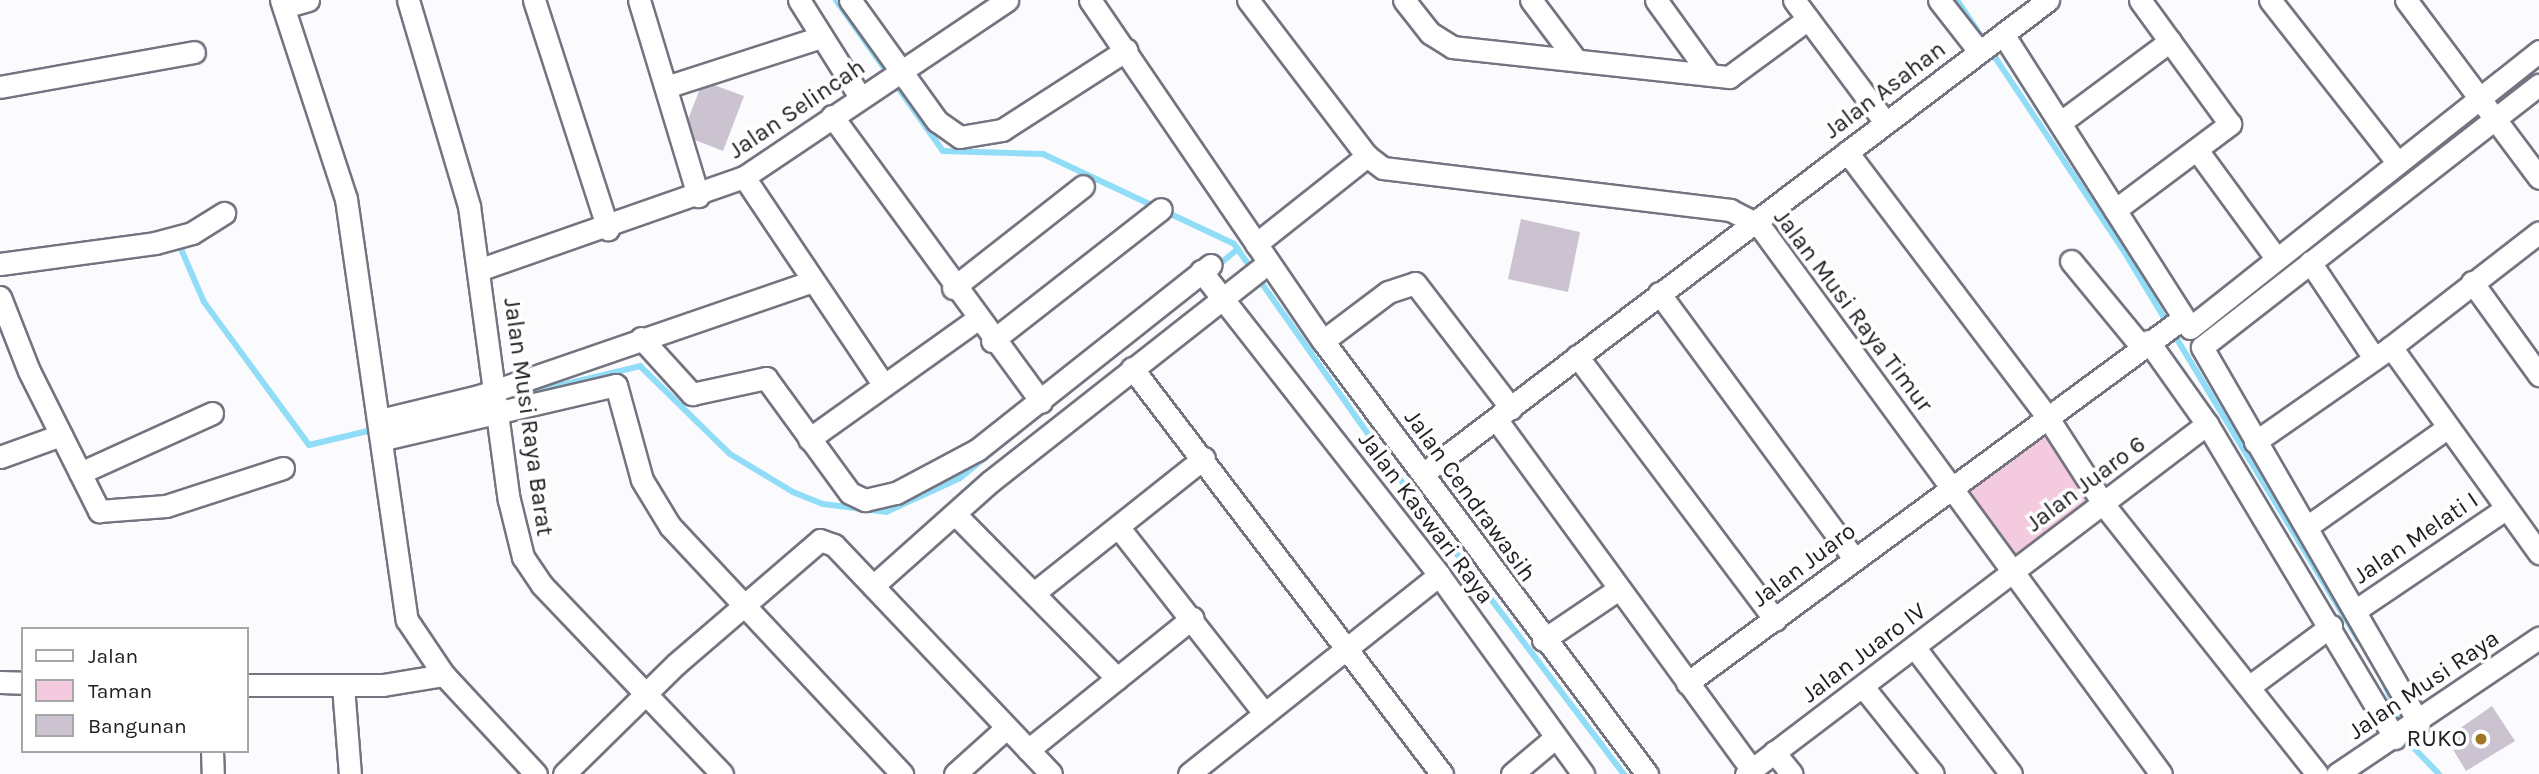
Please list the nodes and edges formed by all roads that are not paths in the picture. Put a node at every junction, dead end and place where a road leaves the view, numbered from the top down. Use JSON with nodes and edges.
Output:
{"nodes":[{"id":1,"x":308,"y":0,"type":"edge"},
{"id":2,"x":408,"y":0,"type":"edge"},
{"id":3,"x":534,"y":0,"type":"edge"},
{"id":4,"x":639,"y":0,"type":"edge"},
{"id":5,"x":799,"y":0,"type":"edge"},
{"id":6,"x":850,"y":0,"type":"edge"},
{"id":7,"x":1007,"y":0,"type":"edge"},
{"id":8,"x":1090,"y":0,"type":"edge"},
{"id":9,"x":1248,"y":0,"type":"edge"},
{"id":10,"x":1404,"y":0,"type":"edge"},
{"id":11,"x":1531,"y":0,"type":"edge"},
{"id":12,"x":1656,"y":0,"type":"edge"},
{"id":13,"x":1794,"y":0,"type":"edge"},
{"id":14,"x":1939,"y":0,"type":"edge"},
{"id":15,"x":2049,"y":0,"type":"edge"},
{"id":16,"x":2140,"y":0,"type":"edge"},
{"id":17,"x":2270,"y":0,"type":"edge"},
{"id":18,"x":2406,"y":0,"type":"edge"},
{"id":19,"x":283,"y":4,"type":"edge"},
{"id":20,"x":1808,"y":19,"type":"junction"},
{"id":21,"x":821,"y":37,"type":"junction"},
{"id":22,"x":2171,"y":41,"type":"junction"},
{"id":23,"x":1991,"y":42,"type":"junction"},
{"id":24,"x":1126,"y":50,"type":"junction"},
{"id":25,"x":2539,"y":51,"type":"edge"},
{"id":26,"x":194,"y":52,"type":"dead end"},
{"id":27,"x":1576,"y":60,"type":"junction"},
{"id":28,"x":897,"y":73,"type":"junction"},
{"id":29,"x":1710,"y":75,"type":"junction"},
{"id":30,"x":2539,"y":85,"type":"edge"},
{"id":31,"x":0,"y":87,"type":"edge"},
{"id":32,"x":666,"y":87,"type":"junction"},
{"id":33,"x":865,"y":94,"type":"junction"},
{"id":34,"x":2480,"y":99,"type":"junction"},
{"id":35,"x":832,"y":116,"type":"junction"},
{"id":36,"x":2495,"y":118,"type":"junction"},
{"id":37,"x":1885,"y":122,"type":"junction"},
{"id":38,"x":2061,"y":122,"type":"junction"},
{"id":39,"x":2197,"y":150,"type":"junction"},
{"id":40,"x":1847,"y":152,"type":"junction"},
{"id":41,"x":1367,"y":156,"type":"junction"},
{"id":42,"x":2398,"y":163,"type":"junction"},
{"id":43,"x":744,"y":177,"type":"junction"},
{"id":44,"x":2539,"y":178,"type":"edge"},
{"id":45,"x":1083,"y":186,"type":"dead end"},
{"id":46,"x":698,"y":196,"type":"junction"},
{"id":47,"x":1161,"y":209,"type":"dead end"},
{"id":48,"x":2115,"y":210,"type":"junction"},
{"id":49,"x":224,"y":213,"type":"dead end"},
{"id":50,"x":1753,"y":222,"type":"junction"},
{"id":51,"x":608,"y":229,"type":"junction"},
{"id":52,"x":2539,"y":232,"type":"edge"},
{"id":53,"x":2276,"y":258,"type":"junction"},
{"id":54,"x":2071,"y":261,"type":"dead end"},
{"id":55,"x":2310,"y":262,"type":"junction"},
{"id":56,"x":0,"y":264,"type":"edge"},
{"id":57,"x":1257,"y":264,"type":"junction"},
{"id":58,"x":481,"y":269,"type":"junction"},
{"id":59,"x":1210,"y":279,"type":"junction"},
{"id":60,"x":810,"y":282,"type":"junction"},
{"id":61,"x":2472,"y":282,"type":"junction"},
{"id":62,"x":953,"y":288,"type":"junction"},
{"id":63,"x":1660,"y":293,"type":"junction"},
{"id":64,"x":0,"y":297,"type":"edge"},
{"id":65,"x":976,"y":320,"type":"junction"},
{"id":66,"x":2176,"y":335,"type":"junction"},
{"id":67,"x":641,"y":338,"type":"junction"},
{"id":68,"x":992,"y":341,"type":"junction"},
{"id":69,"x":1323,"y":341,"type":"junction"},
{"id":70,"x":2382,"y":353,"type":"junction"},
{"id":71,"x":1577,"y":356,"type":"junction"},
{"id":72,"x":1132,"y":368,"type":"junction"},
{"id":73,"x":2539,"y":375,"type":"edge"},
{"id":74,"x":884,"y":385,"type":"junction"},
{"id":75,"x":1041,"y":402,"type":"junction"},
{"id":76,"x":497,"y":403,"type":"junction"},
{"id":77,"x":212,"y":413,"type":"dead end"},
{"id":78,"x":1503,"y":413,"type":"junction"},
{"id":79,"x":2048,"y":418,"type":"junction"},
{"id":80,"x":2447,"y":428,"type":"junction"},
{"id":81,"x":382,"y":430,"type":"junction"},
{"id":82,"x":2200,"y":430,"type":"junction"},
{"id":83,"x":61,"y":435,"type":"junction"},
{"id":84,"x":809,"y":439,"type":"junction"},
{"id":85,"x":2255,"y":442,"type":"junction"},
{"id":86,"x":0,"y":457,"type":"edge"},
{"id":87,"x":1204,"y":458,"type":"junction"},
{"id":88,"x":987,"y":462,"type":"junction"},
{"id":89,"x":283,"y":468,"type":"dead end"},
{"id":90,"x":80,"y":472,"type":"junction"},
{"id":91,"x":1423,"y":473,"type":"junction"},
{"id":92,"x":1951,"y":486,"type":"junction"},
{"id":93,"x":2104,"y":505,"type":"junction"},
{"id":94,"x":2505,"y":509,"type":"junction"},
{"id":95,"x":955,"y":514,"type":"junction"},
{"id":96,"x":2308,"y":526,"type":"junction"},
{"id":97,"x":1119,"y":528,"type":"junction"},
{"id":98,"x":2539,"y":553,"type":"edge"},
{"id":99,"x":1854,"y":558,"type":"junction"},
{"id":100,"x":2011,"y":572,"type":"junction"},
{"id":101,"x":1439,"y":575,"type":"junction"},
{"id":102,"x":873,"y":586,"type":"junction"},
{"id":103,"x":1617,"y":590,"type":"junction"},
{"id":104,"x":1034,"y":593,"type":"junction"},
{"id":105,"x":740,"y":608,"type":"junction"},
{"id":106,"x":2356,"y":610,"type":"junction"},
{"id":107,"x":1192,"y":618,"type":"junction"},
{"id":108,"x":1775,"y":620,"type":"junction"},
{"id":109,"x":2331,"y":626,"type":"junction"},
{"id":110,"x":2539,"y":638,"type":"edge"},
{"id":111,"x":1543,"y":640,"type":"junction"},
{"id":112,"x":1347,"y":648,"type":"junction"},
{"id":113,"x":1916,"y":648,"type":"junction"},
{"id":114,"x":444,"y":675,"type":"junction"},
{"id":115,"x":1118,"y":678,"type":"junction"},
{"id":116,"x":0,"y":682,"type":"edge"},
{"id":117,"x":21,"y":683,"type":"edge"},
{"id":118,"x":1688,"y":683,"type":"junction"},
{"id":119,"x":248,"y":685,"type":"edge"},
{"id":120,"x":343,"y":686,"type":"junction"},
{"id":121,"x":2250,"y":686,"type":"junction"},
{"id":122,"x":1864,"y":688,"type":"junction"},
{"id":123,"x":645,"y":693,"type":"junction"},
{"id":124,"x":1265,"y":714,"type":"junction"},
{"id":125,"x":1006,"y":728,"type":"junction"},
{"id":126,"x":2406,"y":731,"type":"junction"},
{"id":127,"x":1556,"y":737,"type":"junction"},
{"id":128,"x":1028,"y":750,"type":"junction"},
{"id":129,"x":1774,"y":752,"type":"junction"},
{"id":130,"x":212,"y":753,"type":"edge"},
{"id":131,"x":1749,"y":772,"type":"edge"},
{"id":132,"x":214,"y":774,"type":"edge"},
{"id":133,"x":350,"y":774,"type":"edge"},
{"id":134,"x":536,"y":774,"type":"edge"},
{"id":135,"x":564,"y":774,"type":"edge"},
{"id":136,"x":722,"y":774,"type":"edge"},
{"id":137,"x":902,"y":774,"type":"edge"},
{"id":138,"x":955,"y":774,"type":"edge"},
{"id":139,"x":1051,"y":774,"type":"edge"},
{"id":140,"x":1189,"y":774,"type":"edge"},
{"id":141,"x":1441,"y":774,"type":"edge"},
{"id":142,"x":1512,"y":774,"type":"edge"},
{"id":143,"x":1583,"y":774,"type":"edge"},
{"id":144,"x":1647,"y":774,"type":"edge"},
{"id":145,"x":1792,"y":774,"type":"edge"},
{"id":146,"x":1933,"y":774,"type":"edge"},
{"id":147,"x":2011,"y":774,"type":"edge"},
{"id":148,"x":2161,"y":774,"type":"edge"},
{"id":149,"x":2317,"y":774,"type":"edge"},
{"id":150,"x":2337,"y":774,"type":"edge"}],
"edges":[{"from":1,"to":19,"type":"street"},
{"from":2,"to":58,"type":"street","name":"Jalan Musi Raya Barat"},
{"from":3,"to":51,"type":"street"},
{"from":4,"to":32,"type":"street"},
{"from":5,"to":21,"type":"street"},
{"from":6,"to":28,"type":"street"},
{"from":7,"to":28,"type":"street","name":"Jalan Selincah"},
{"from":8,"to":24,"type":"street","name":"Jalan Cendrawasih"},
{"from":9,"to":41,"type":"street","name":"Jalan Musi Raya Timur"},
{"from":10,"to":27,"type":"street"},
{"from":11,"to":27,"type":"street"},
{"from":12,"to":29,"type":"street"},
{"from":13,"to":20,"type":"street"},
{"from":14,"to":23,"type":"street"},
{"from":15,"to":23,"type":"street","name":"Jalan Asahan"},
{"from":16,"to":22,"type":"street"},
{"from":17,"to":42,"type":"street"},
{"from":18,"to":34,"type":"street"},
{"from":19,"to":81,"type":"street"},
{"from":20,"to":29,"type":"street"},
{"from":20,"to":37,"type":"street"},
{"from":21,"to":32,"type":"street"},
{"from":21,"to":33,"type":"street"},
{"from":22,"to":38,"type":"street"},
{"from":22,"to":39,"type":"street"},
{"from":23,"to":37,"type":"street","name":"Jalan Asahan"},
{"from":23,"to":38,"type":"street"},
{"from":24,"to":28,"type":"street"},
{"from":24,"to":57,"type":"street","name":"Jalan Cendrawasih"},
{"from":25,"to":34,"type":"street"},
{"from":26,"to":31,"type":"street"},
{"from":27,"to":29,"type":"street"},
{"from":28,"to":33,"type":"street","name":"Jalan Selincah"},
{"from":30,"to":36,"type":"street"},
{"from":32,"to":46,"type":"street"},
{"from":33,"to":35,"type":"street","name":"Jalan Selincah"},
{"from":34,"to":36,"type":"street"},
{"from":34,"to":42,"type":"street"},
{"from":35,"to":43,"type":"street","name":"Jalan Selincah"},
{"from":35,"to":62,"type":"street"},
{"from":36,"to":44,"type":"street"},
{"from":36,"to":55,"type":"street"},
{"from":37,"to":40,"type":"street","name":"Jalan Asahan"},
{"from":38,"to":48,"type":"street"},
{"from":39,"to":48,"type":"street"},
{"from":39,"to":53,"type":"street"},
{"from":40,"to":50,"type":"street","name":"Jalan Asahan"},
{"from":40,"to":79,"type":"street"},
{"from":41,"to":50,"type":"street","name":"Jalan Musi Raya Timur"},
{"from":41,"to":57,"type":"street"},
{"from":42,"to":53,"type":"street"},
{"from":43,"to":46,"type":"street","name":"Jalan Selincah"},
{"from":43,"to":60,"type":"street"},
{"from":45,"to":62,"type":"street"},
{"from":46,"to":51,"type":"street","name":"Jalan Selincah"},
{"from":47,"to":68,"type":"street"},
{"from":48,"to":66,"type":"street"},
{"from":49,"to":56,"type":"street"},
{"from":50,"to":63,"type":"street","name":"Jalan Asahan"},
{"from":50,"to":92,"type":"street","name":"Jalan Musi Raya Timur"},
{"from":51,"to":58,"type":"street","name":"Jalan Selincah"},
{"from":52,"to":61,"type":"street"},
{"from":53,"to":66,"type":"street"},
{"from":54,"to":66,"type":"street"},
{"from":55,"to":66,"type":"street"},
{"from":55,"to":70,"type":"street"},
{"from":57,"to":59,"type":"street"},
{"from":57,"to":69,"type":"street","name":"Jalan Cendrawasih"},
{"from":58,"to":76,"type":"street","name":"Jalan Musi Raya Barat"},
{"from":59,"to":72,"type":"street"},
{"from":59,"to":75,"type":"street"},
{"from":59,"to":101,"type":"street","name":"Jalan Kaswari Raya"},
{"from":60,"to":67,"type":"street"},
{"from":60,"to":74,"type":"street"},
{"from":61,"to":70,"type":"street"},
{"from":61,"to":73,"type":"street"},
{"from":62,"to":65,"type":"street"},
{"from":63,"to":71,"type":"street","name":"Jalan Asahan"},
{"from":63,"to":99,"type":"street"},
{"from":64,"to":83,"type":"street"},
{"from":65,"to":68,"type":"street"},
{"from":65,"to":74,"type":"street"},
{"from":66,"to":79,"type":"street","name":"Jalan Juaro"},
{"from":66,"to":82,"type":"street"},
{"from":66,"to":85,"type":"street"},
{"from":67,"to":76,"type":"street"},
{"from":67,"to":84,"type":"street"},
{"from":68,"to":75,"type":"street"},
{"from":69,"to":78,"type":"street"},
{"from":69,"to":91,"type":"street","name":"Jalan Cendrawasih"},
{"from":70,"to":80,"type":"street"},
{"from":70,"to":85,"type":"street"},
{"from":71,"to":78,"type":"street","name":"Jalan Asahan"},
{"from":71,"to":108,"type":"street"},
{"from":72,"to":87,"type":"street"},
{"from":72,"to":88,"type":"street"},
{"from":74,"to":84,"type":"street"},
{"from":75,"to":88,"type":"street"},
{"from":76,"to":81,"type":"street"},
{"from":76,"to":105,"type":"street"},
{"from":76,"to":123,"type":"street","name":"Jalan Musi Raya Barat"},
{"from":77,"to":90,"type":"street"},
{"from":78,"to":91,"type":"street","name":"Jalan Asahan"},
{"from":78,"to":103,"type":"street"},
{"from":79,"to":92,"type":"street","name":"Jalan Juaro"},
{"from":79,"to":93,"type":"street"},
{"from":80,"to":94,"type":"street"},
{"from":80,"to":96,"type":"street"},
{"from":81,"to":114,"type":"street"},
{"from":82,"to":93,"type":"street","name":"Jalan Juaro 6"},
{"from":82,"to":109,"type":"street"},
{"from":83,"to":86,"type":"street"},
{"from":83,"to":90,"type":"street"},
{"from":84,"to":88,"type":"street"},
{"from":85,"to":96,"type":"street"},
{"from":87,"to":97,"type":"street"},
{"from":87,"to":112,"type":"street"},
{"from":88,"to":95,"type":"street"},
{"from":89,"to":90,"type":"street"},
{"from":91,"to":111,"type":"street","name":"Jalan Cendrawasih"},
{"from":92,"to":99,"type":"street","name":"Jalan Juaro"},
{"from":92,"to":100,"type":"street","name":"Jalan Musi Raya Timur"},
{"from":93,"to":100,"type":"street","name":"Jalan Juaro 6"},
{"from":93,"to":121,"type":"street"},
{"from":94,"to":98,"type":"street"},
{"from":94,"to":106,"type":"street","name":"Jalan Melati I"},
{"from":95,"to":102,"type":"street"},
{"from":95,"to":104,"type":"street"},
{"from":96,"to":106,"type":"street"},
{"from":97,"to":104,"type":"street"},
{"from":97,"to":107,"type":"street"},
{"from":99,"to":108,"type":"street","name":"Jalan Juaro"},
{"from":100,"to":113,"type":"street","name":"Jalan Juaro IV"},
{"from":100,"to":148,"type":"street","name":"Jalan Musi Raya Timur"},
{"from":101,"to":112,"type":"street"},
{"from":101,"to":127,"type":"street","name":"Jalan Kaswari Raya"},
{"from":102,"to":105,"type":"street"},
{"from":102,"to":125,"type":"street"},
{"from":103,"to":111,"type":"street"},
{"from":103,"to":118,"type":"street"},
{"from":104,"to":115,"type":"street"},
{"from":105,"to":123,"type":"street"},
{"from":105,"to":137,"type":"street"},
{"from":106,"to":126,"type":"street"},
{"from":107,"to":115,"type":"street"},
{"from":107,"to":124,"type":"street"},
{"from":108,"to":118,"type":"street","name":"Jalan Juaro"},
{"from":109,"to":121,"type":"street"},
{"from":109,"to":126,"type":"street"},
{"from":110,"to":126,"type":"street","name":"Jalan Musi Raya"},
{"from":111,"to":144,"type":"street","name":"Jalan Cendrawasih"},
{"from":112,"to":124,"type":"street"},
{"from":112,"to":141,"type":"street"},
{"from":113,"to":122,"type":"street","name":"Jalan Juaro IV"},
{"from":113,"to":147,"type":"street"},
{"from":114,"to":120,"type":"street"},
{"from":114,"to":134,"type":"street"},
{"from":115,"to":128,"type":"street"},
{"from":116,"to":117,"type":"street"},
{"from":118,"to":131,"type":"street"},
{"from":119,"to":120,"type":"street"},
{"from":120,"to":133,"type":"street"},
{"from":121,"to":149,"type":"street"},
{"from":122,"to":129,"type":"street","name":"Jalan Juaro IV"},
{"from":122,"to":146,"type":"street"},
{"from":123,"to":135,"type":"street"},
{"from":123,"to":136,"type":"street","name":"Jalan Musi Raya Barat"},
{"from":124,"to":140,"type":"street"},
{"from":125,"to":128,"type":"street"},
{"from":125,"to":138,"type":"street"},
{"from":126,"to":150,"type":"street","name":"Jalan Musi Raya"},
{"from":127,"to":142,"type":"street"},
{"from":127,"to":143,"type":"street","name":"Jalan Kaswari Raya"},
{"from":128,"to":139,"type":"street"},
{"from":129,"to":131,"type":"street","name":"Jalan Juaro IV"},
{"from":129,"to":145,"type":"street"},
{"from":130,"to":132,"type":"street"}]}
